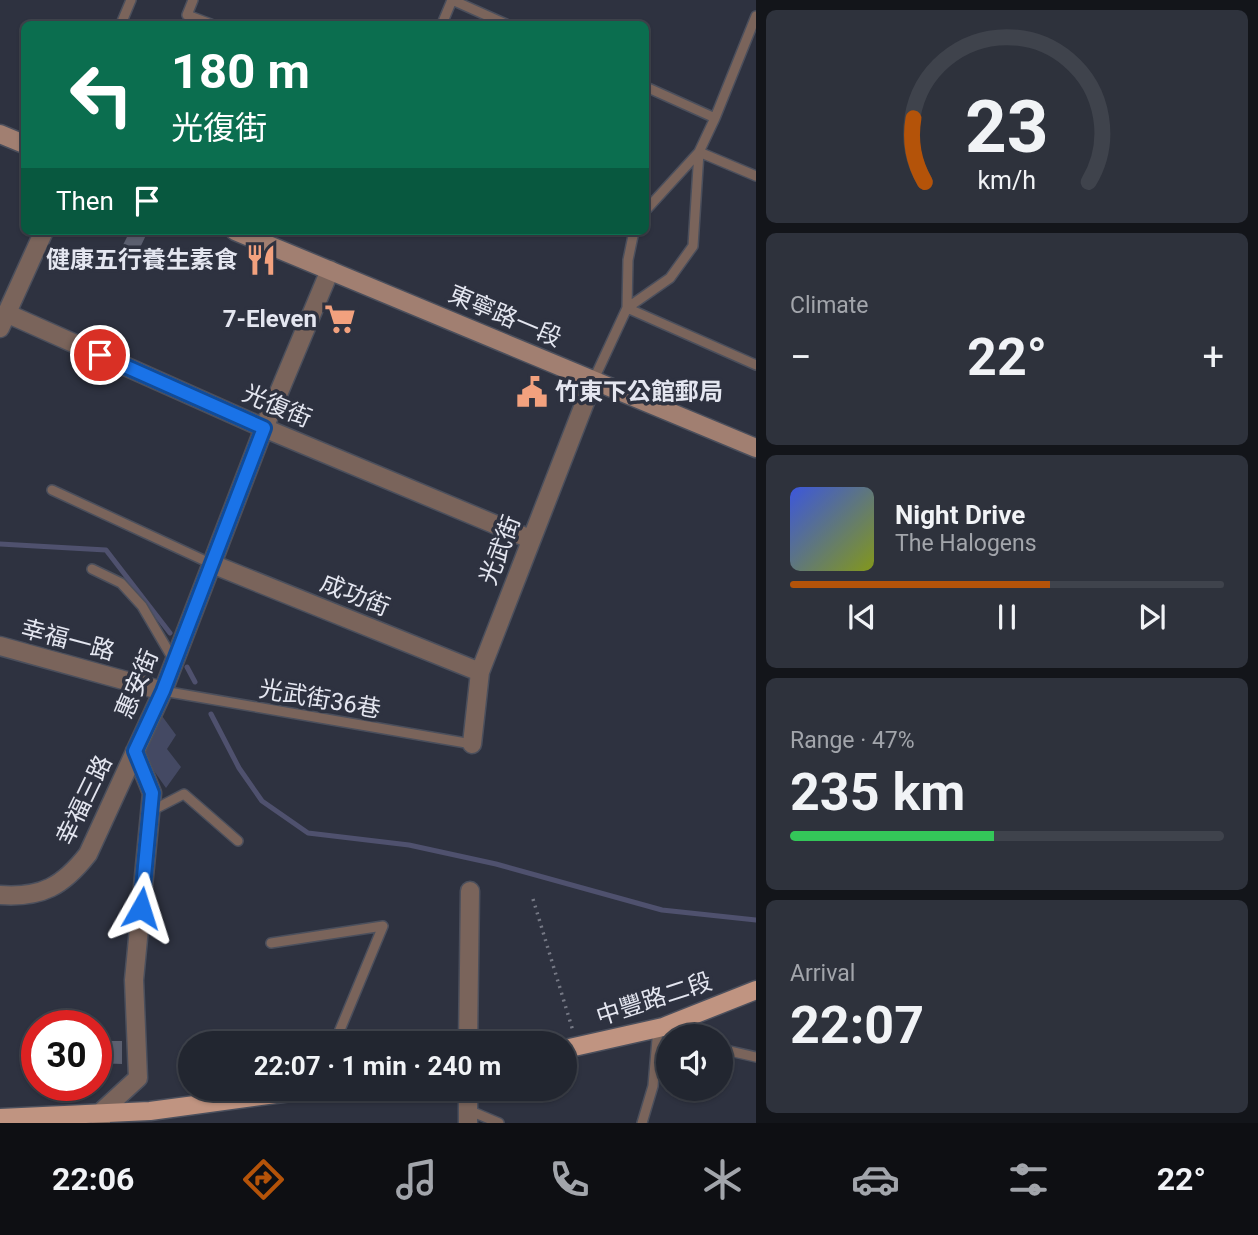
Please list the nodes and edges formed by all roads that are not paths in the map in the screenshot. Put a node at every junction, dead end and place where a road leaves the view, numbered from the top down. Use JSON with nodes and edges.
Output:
{"nodes":[{"id":1,"x":131,"y":0,"type":"edge"},
{"id":2,"x":193,"y":0,"type":"edge"},
{"id":3,"x":452,"y":0,"type":"edge"},
{"id":4,"x":756,"y":16,"type":"edge"},
{"id":5,"x":122,"y":21,"type":"edge"},
{"id":6,"x":203,"y":21,"type":"edge"},
{"id":7,"x":443,"y":21,"type":"edge"},
{"id":8,"x":499,"y":21,"type":"edge"},
{"id":9,"x":649,"y":88,"type":"edge"},
{"id":10,"x":715,"y":118,"type":"junction"},
{"id":11,"x":0,"y":134,"type":"edge"},
{"id":12,"x":21,"y":143,"type":"edge"},
{"id":13,"x":699,"y":152,"type":"junction"},
{"id":14,"x":756,"y":176,"type":"edge"},
{"id":15,"x":649,"y":207,"type":"edge"},
{"id":16,"x":42,"y":235,"type":"edge"},
{"id":17,"x":245,"y":235,"type":"edge"},
{"id":18,"x":633,"y":235,"type":"edge"},
{"id":19,"x":330,"y":270,"type":"junction"},
{"id":20,"x":627,"y":308,"type":"junction"},
{"id":21,"x":3,"y":321,"type":"edge"},
{"id":22,"x":756,"y":365,"type":"edge"},
{"id":23,"x":594,"y":380,"type":"junction"},
{"id":24,"x":264,"y":428,"type":"junction"},
{"id":25,"x":756,"y":447,"type":"edge"},
{"id":26,"x":52,"y":490,"type":"dead end"},
{"id":27,"x":530,"y":539,"type":"junction"},
{"id":28,"x":212,"y":564,"type":"junction"},
{"id":29,"x":92,"y":569,"type":"dead end"},
{"id":30,"x":0,"y":646,"type":"edge"},
{"id":31,"x":174,"y":661,"type":"junction"},
{"id":32,"x":480,"y":672,"type":"junction"},
{"id":33,"x":163,"y":691,"type":"junction"},
{"id":34,"x":472,"y":744,"type":"joint"},
{"id":35,"x":135,"y":751,"type":"junction"},
{"id":36,"x":151,"y":811,"type":"junction"},
{"id":37,"x":238,"y":841,"type":"dead end"},
{"id":38,"x":470,"y":891,"type":"dead end"},
{"id":39,"x":0,"y":895,"type":"edge"},
{"id":40,"x":271,"y":943,"type":"dead end"},
{"id":41,"x":756,"y":989,"type":"edge"},
{"id":42,"x":667,"y":1024,"type":"edge"},
{"id":43,"x":656,"y":1028,"type":"edge"},
{"id":44,"x":339,"y":1031,"type":"edge"},
{"id":45,"x":468,"y":1031,"type":"edge"},
{"id":46,"x":656,"y":1042,"type":"edge"},
{"id":47,"x":577,"y":1047,"type":"edge"},
{"id":48,"x":733,"y":1052,"type":"edge"},
{"id":49,"x":756,"y":1057,"type":"edge"},
{"id":50,"x":224,"y":1101,"type":"edge"},
{"id":51,"x":468,"y":1116,"type":"edge"},
{"id":52,"x":0,"y":1118,"type":"edge"},
{"id":53,"x":100,"y":1118,"type":"edge"},
{"id":54,"x":499,"y":1123,"type":"edge"},
{"id":55,"x":642,"y":1123,"type":"edge"}],
"edges":[{"from":1,"to":5,"type":"lane"},
{"from":2,"to":6,"type":"lane"},
{"from":3,"to":7,"type":"lane"},
{"from":3,"to":8,"type":"lane"},
{"from":4,"to":10,"type":"lane"},
{"from":9,"to":10,"type":"lane"},
{"from":10,"to":13,"type":"lane"},
{"from":11,"to":12,"type":"main road"},
{"from":13,"to":14,"type":"lane"},
{"from":13,"to":15,"type":"lane"},
{"from":13,"to":20,"type":"lane"},
{"from":16,"to":21,"type":"street"},
{"from":17,"to":19,"type":"main road","name":"東寧路一段"},
{"from":18,"to":20,"type":"lane"},
{"from":19,"to":23,"type":"main road","name":"東寧路一段"},
{"from":19,"to":24,"type":"street","name":"惠安街"},
{"from":20,"to":22,"type":"lane"},
{"from":20,"to":23,"type":"lane"},
{"from":21,"to":24,"type":"street","name":"光復街"},
{"from":23,"to":25,"type":"main road","name":"東寧路一段"},
{"from":23,"to":27,"type":"street","name":"光武街"},
{"from":24,"to":27,"type":"street","name":"光復街"},
{"from":24,"to":28,"type":"street","name":"惠安街"},
{"from":26,"to":28,"type":"lane"},
{"from":27,"to":32,"type":"street","name":"光武街"},
{"from":28,"to":31,"type":"street","name":"惠安街"},
{"from":28,"to":32,"type":"street","name":"成功街"},
{"from":29,"to":31,"type":"lane"},
{"from":30,"to":33,"type":"street","name":"幸福一路"},
{"from":31,"to":33,"type":"street","name":"惠安街"},
{"from":32,"to":34,"type":"street","name":"光武街"},
{"from":33,"to":34,"type":"lane","name":"光武街36巷"},
{"from":33,"to":35,"type":"street","name":"惠安街"},
{"from":35,"to":36,"type":"street","name":"惠安街"},
{"from":35,"to":39,"type":"street","name":"幸福三路"},
{"from":36,"to":37,"type":"lane"},
{"from":36,"to":53,"type":"street","name":"惠安街"},
{"from":38,"to":45,"type":"street"},
{"from":40,"to":44,"type":"lane"},
{"from":41,"to":42,"type":"main road","name":"中豐路二段"},
{"from":43,"to":47,"type":"main road","name":"中豐路二段"},
{"from":46,"to":55,"type":"lane"},
{"from":48,"to":49,"type":"lane"},
{"from":50,"to":53,"type":"main road"},
{"from":51,"to":54,"type":"lane"},
{"from":52,"to":53,"type":"main road"}]}
